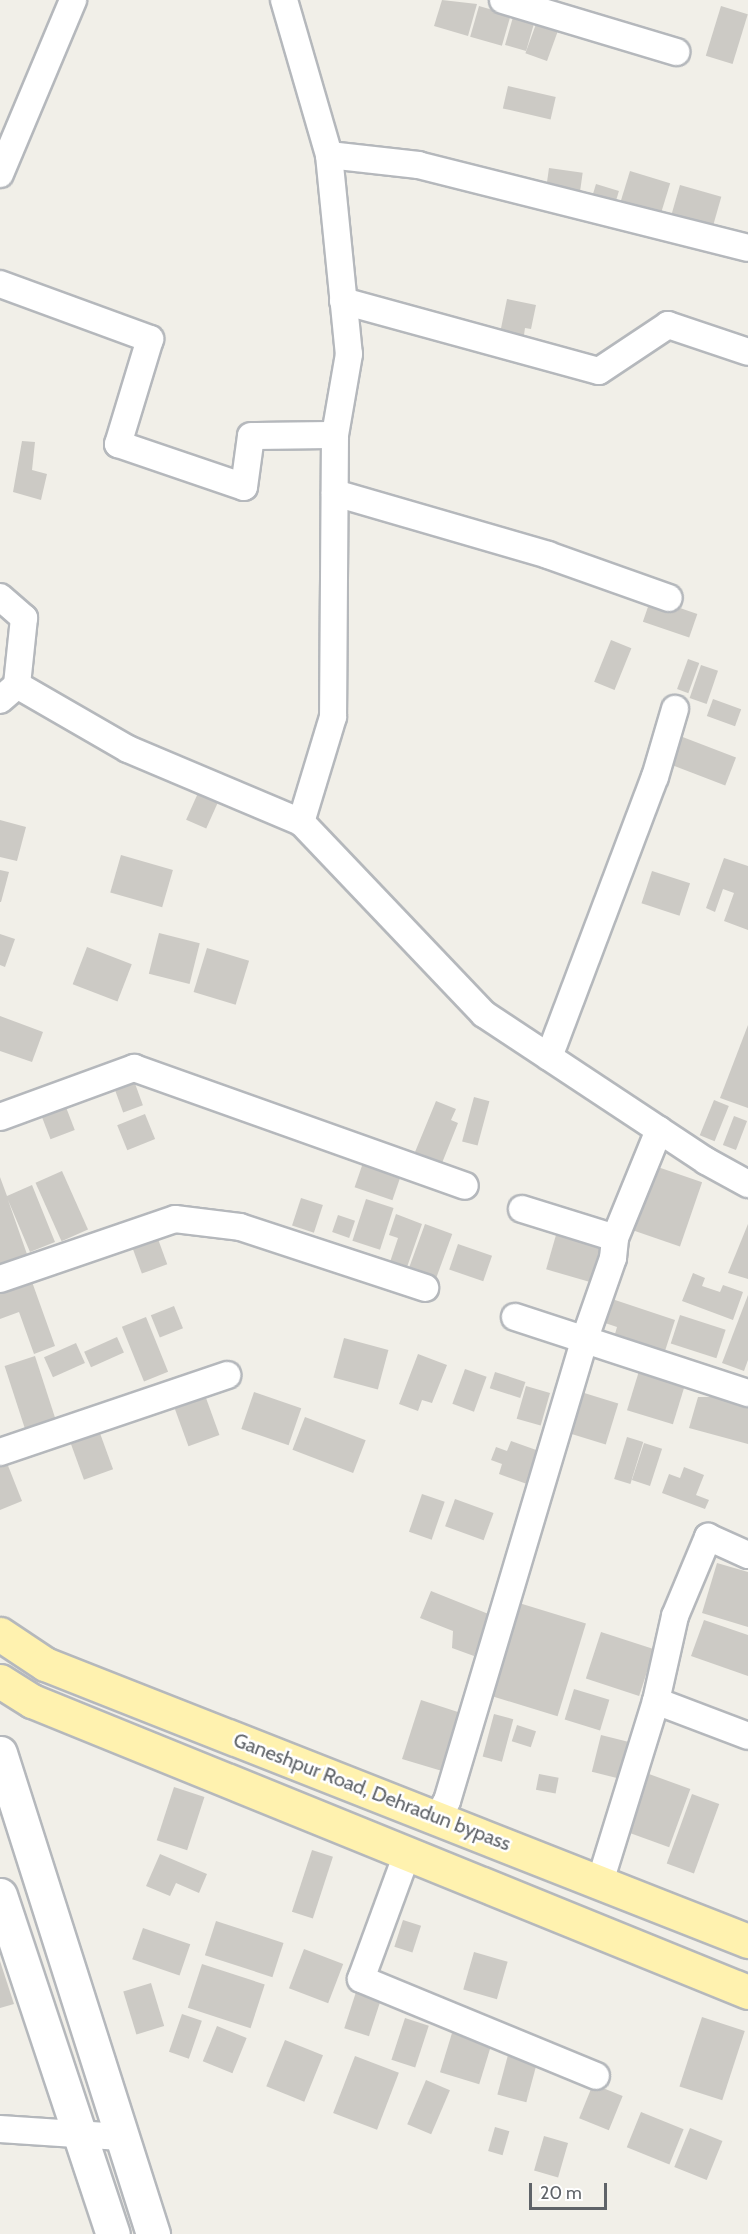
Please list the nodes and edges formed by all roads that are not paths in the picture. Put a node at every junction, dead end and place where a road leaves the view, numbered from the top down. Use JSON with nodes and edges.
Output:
{"nodes":[{"id":1,"x":74,"y":0,"type":"edge"},
{"id":2,"x":284,"y":0,"type":"edge"},
{"id":3,"x":503,"y":0,"type":"edge"},
{"id":4,"x":676,"y":52,"type":"dead end"},
{"id":5,"x":328,"y":155,"type":"junction"},
{"id":6,"x":0,"y":174,"type":"edge"},
{"id":7,"x":748,"y":248,"type":"edge"},
{"id":8,"x":0,"y":284,"type":"edge"},
{"id":9,"x":343,"y":301,"type":"junction"},
{"id":10,"x":748,"y":352,"type":"edge"},
{"id":11,"x":335,"y":435,"type":"junction"},
{"id":12,"x":335,"y":494,"type":"junction"},
{"id":13,"x":0,"y":597,"type":"edge"},
{"id":14,"x":669,"y":598,"type":"dead end"},
{"id":15,"x":8,"y":693,"type":"edge"},
{"id":16,"x":675,"y":709,"type":"dead end"},
{"id":17,"x":301,"y":822,"type":"junction"},
{"id":18,"x":549,"y":1057,"type":"junction"},
{"id":19,"x":0,"y":1117,"type":"edge"},
{"id":20,"x":660,"y":1130,"type":"junction"},
{"id":21,"x":748,"y":1184,"type":"edge"},
{"id":22,"x":465,"y":1186,"type":"dead end"},
{"id":23,"x":522,"y":1209,"type":"dead end"},
{"id":24,"x":615,"y":1238,"type":"junction"},
{"id":25,"x":0,"y":1279,"type":"edge"},
{"id":26,"x":425,"y":1287,"type":"dead end"},
{"id":27,"x":515,"y":1317,"type":"dead end"},
{"id":28,"x":585,"y":1338,"type":"junction"},
{"id":29,"x":227,"y":1375,"type":"dead end"},
{"id":30,"x":748,"y":1393,"type":"edge"},
{"id":31,"x":0,"y":1452,"type":"edge"},
{"id":32,"x":748,"y":1555,"type":"edge"},
{"id":33,"x":0,"y":1634,"type":"edge"},
{"id":34,"x":0,"y":1681,"type":"edge"},
{"id":35,"x":656,"y":1701,"type":"junction"},
{"id":36,"x":748,"y":1736,"type":"edge"},
{"id":37,"x":0,"y":1754,"type":"edge"},
{"id":38,"x":437,"y":1818,"type":"junction"},
{"id":39,"x":407,"y":1854,"type":"junction"},
{"id":40,"x":600,"y":1882,"type":"junction"},
{"id":41,"x":0,"y":1895,"type":"edge"},
{"id":42,"x":748,"y":1941,"type":"edge"},
{"id":43,"x":748,"y":1992,"type":"edge"},
{"id":44,"x":596,"y":2076,"type":"dead end"},
{"id":45,"x":0,"y":2129,"type":"edge"},
{"id":46,"x":80,"y":2134,"type":"junction"},
{"id":47,"x":121,"y":2137,"type":"junction"},
{"id":48,"x":113,"y":2234,"type":"edge"},
{"id":49,"x":153,"y":2234,"type":"edge"}],
"edges":[{"from":1,"to":6,"type":"street"},
{"from":2,"to":5,"type":"street"},
{"from":3,"to":4,"type":"street"},
{"from":5,"to":7,"type":"street"},
{"from":5,"to":9,"type":"street"},
{"from":8,"to":11,"type":"street"},
{"from":9,"to":10,"type":"street"},
{"from":9,"to":11,"type":"street"},
{"from":11,"to":12,"type":"street"},
{"from":12,"to":14,"type":"street"},
{"from":12,"to":17,"type":"street"},
{"from":13,"to":15,"type":"street"},
{"from":15,"to":17,"type":"street"},
{"from":16,"to":18,"type":"street"},
{"from":17,"to":18,"type":"street"},
{"from":18,"to":20,"type":"street"},
{"from":19,"to":22,"type":"street"},
{"from":20,"to":21,"type":"street"},
{"from":20,"to":24,"type":"street"},
{"from":23,"to":24,"type":"street"},
{"from":24,"to":28,"type":"street"},
{"from":25,"to":26,"type":"street"},
{"from":27,"to":28,"type":"street"},
{"from":28,"to":30,"type":"street"},
{"from":28,"to":38,"type":"street"},
{"from":29,"to":31,"type":"street"},
{"from":32,"to":35,"type":"street"},
{"from":33,"to":38,"type":"main road","name":"Ganeshpur Road, Dehradun bypass"},
{"from":34,"to":39,"type":"main road"},
{"from":35,"to":36,"type":"street"},
{"from":35,"to":40,"type":"street"},
{"from":37,"to":47,"type":"street"},
{"from":38,"to":40,"type":"main road","name":"Ganeshpur Road, Dehradun bypass"},
{"from":39,"to":43,"type":"main road"},
{"from":39,"to":44,"type":"street"},
{"from":40,"to":42,"type":"main road","name":"Ganeshpur Road, Dehradun bypass"},
{"from":41,"to":46,"type":"street"},
{"from":45,"to":46,"type":"street"},
{"from":46,"to":47,"type":"street"},
{"from":46,"to":48,"type":"street"},
{"from":47,"to":49,"type":"street"}]}
